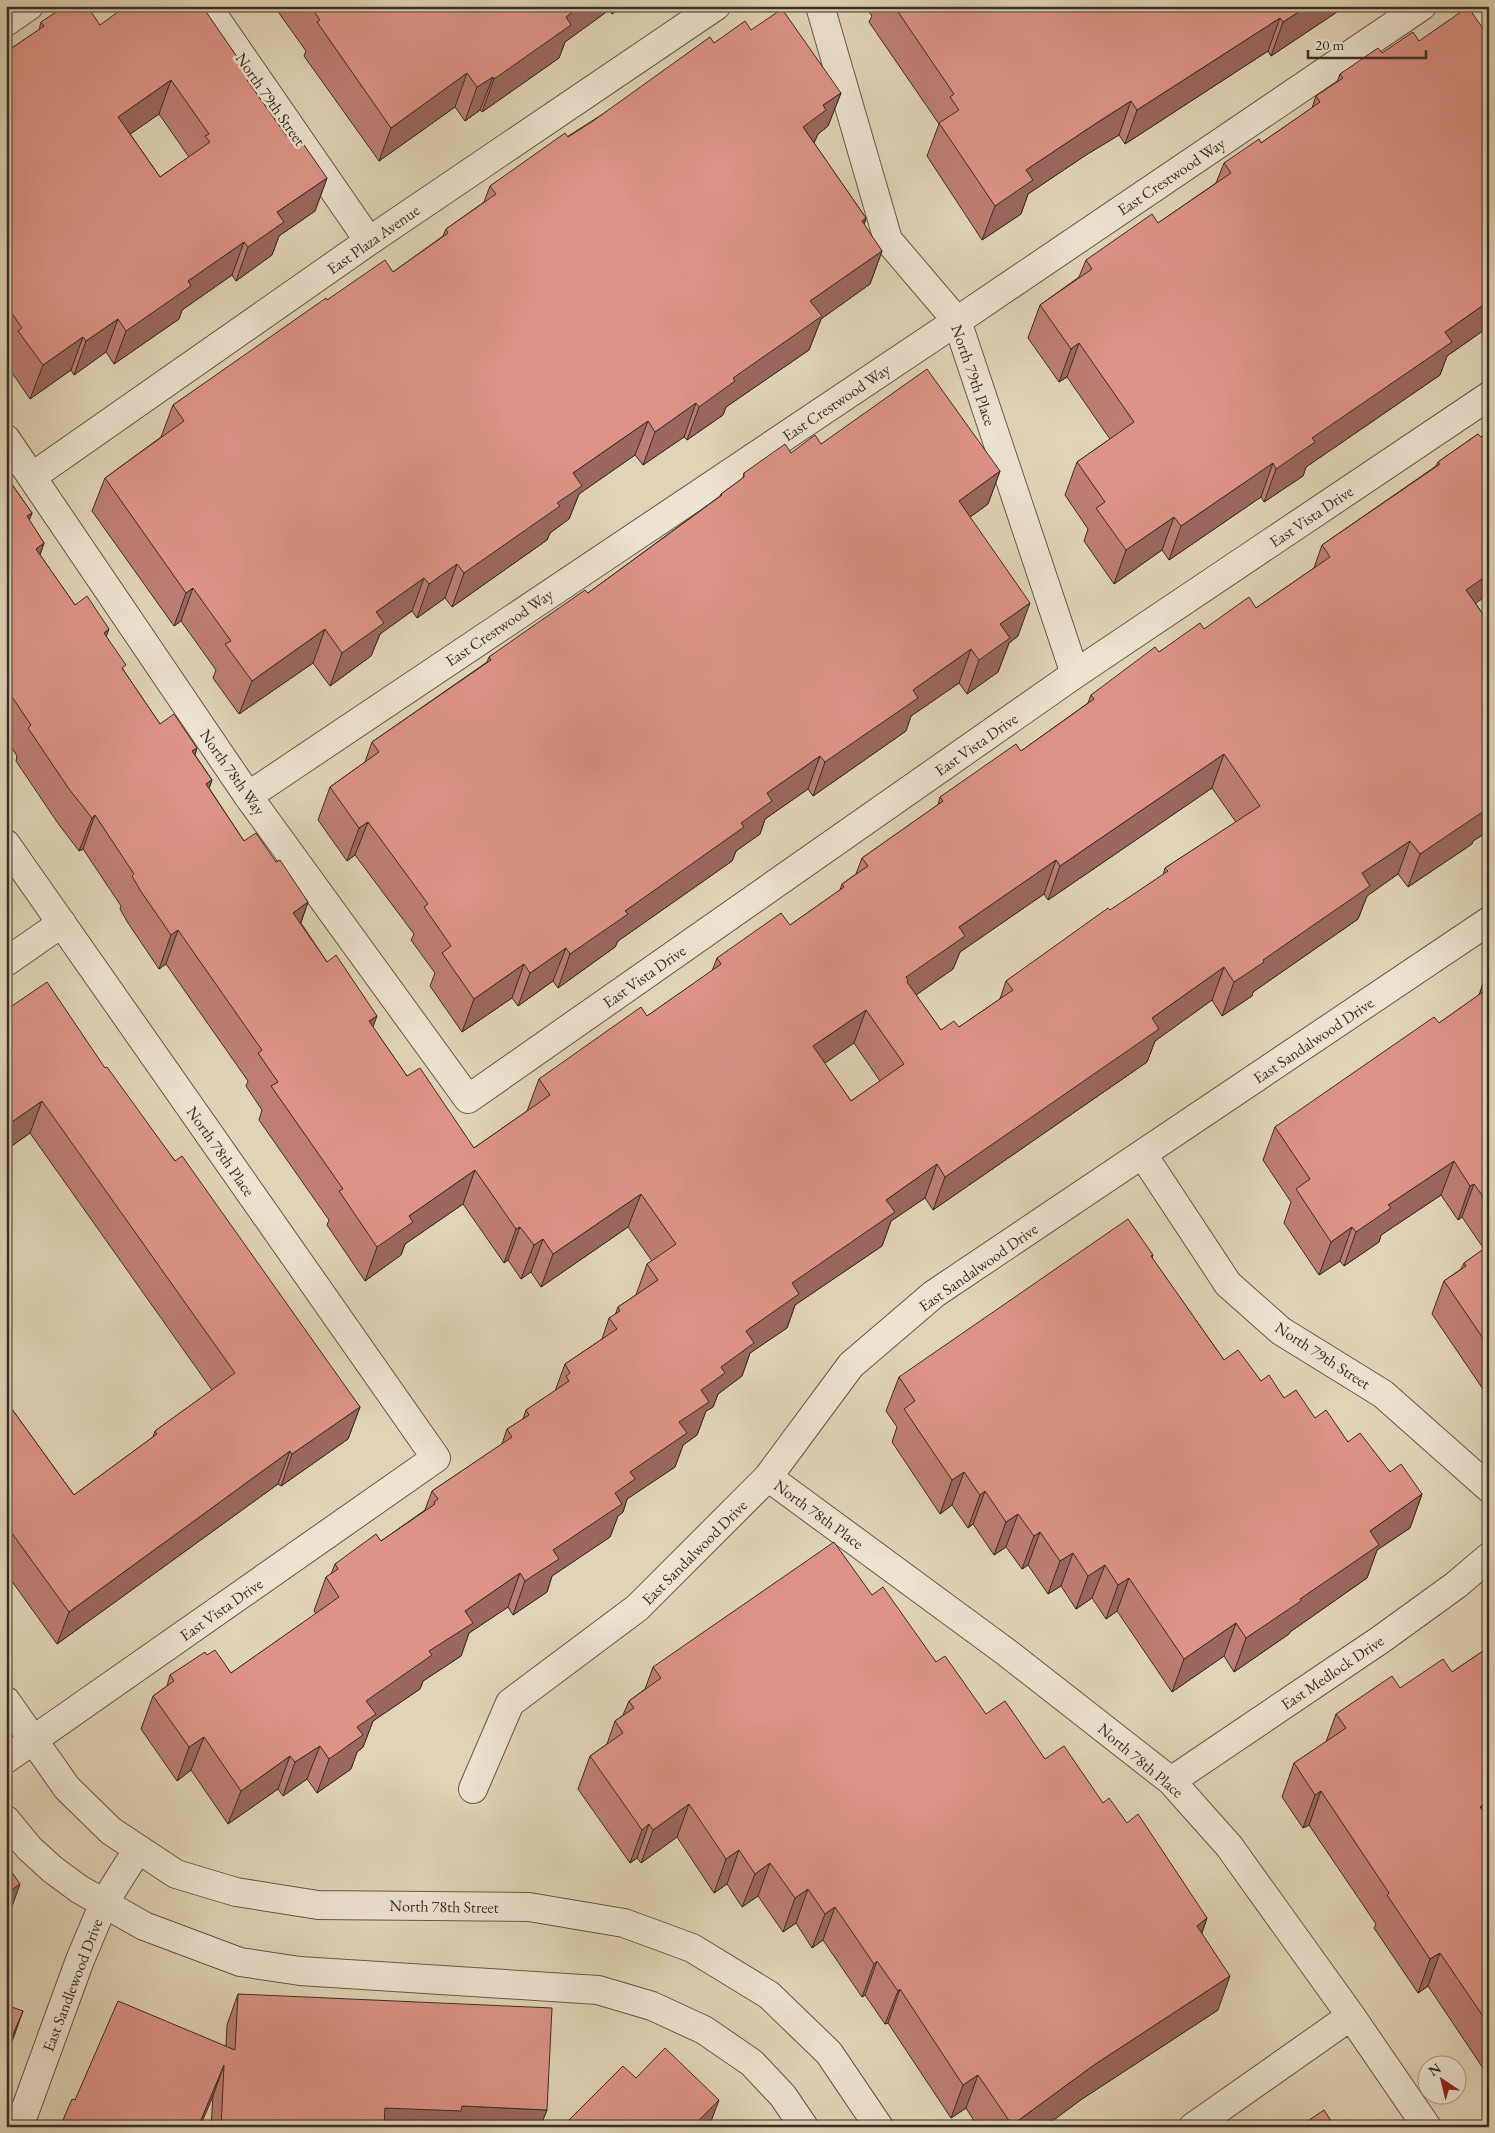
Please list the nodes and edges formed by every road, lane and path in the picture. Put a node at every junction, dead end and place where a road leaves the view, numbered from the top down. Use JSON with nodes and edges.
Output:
{"nodes":[{"id":1,"x":29,"y":6,"type":"edge"},
{"id":2,"x":207,"y":6,"type":"edge"},
{"id":3,"x":716,"y":6,"type":"edge"},
{"id":4,"x":820,"y":6,"type":"edge"},
{"id":5,"x":1422,"y":6,"type":"edge"},
{"id":6,"x":1481,"y":6,"type":"edge"},
{"id":7,"x":1489,"y":17,"type":"edge"},
{"id":8,"x":6,"y":22,"type":"edge"},
{"id":9,"x":369,"y":241,"type":"junction"},
{"id":10,"x":957,"y":320,"type":"junction"},
{"id":11,"x":1489,"y":396,"type":"edge"},
{"id":12,"x":6,"y":439,"type":"edge"},
{"id":13,"x":32,"y":476,"type":"junction"},
{"id":14,"x":1075,"y":674,"type":"junction"},
{"id":15,"x":248,"y":796,"type":"junction"},
{"id":16,"x":6,"y":844,"type":"edge"},
{"id":17,"x":1489,"y":921,"type":"edge"},
{"id":18,"x":62,"y":923,"type":"junction"},
{"id":19,"x":6,"y":962,"type":"edge"},
{"id":20,"x":468,"y":1099,"type":"joint"},
{"id":21,"x":1143,"y":1155,"type":"junction"},
{"id":22,"x":436,"y":1458,"type":"joint"},
{"id":23,"x":768,"y":1478,"type":"junction"},
{"id":24,"x":1489,"y":1488,"type":"edge"},
{"id":25,"x":1489,"y":1557,"type":"edge"},
{"id":26,"x":6,"y":1701,"type":"edge"},
{"id":27,"x":34,"y":1740,"type":"junction"},
{"id":28,"x":6,"y":1759,"type":"edge"},
{"id":29,"x":1171,"y":1781,"type":"junction"},
{"id":30,"x":473,"y":1789,"type":"dead end"},
{"id":31,"x":6,"y":1820,"type":"edge"},
{"id":32,"x":138,"y":1849,"type":"junction"},
{"id":33,"x":104,"y":1903,"type":"junction"},
{"id":34,"x":1351,"y":2016,"type":"junction"},
{"id":35,"x":18,"y":2127,"type":"edge"},
{"id":36,"x":804,"y":2127,"type":"edge"},
{"id":37,"x":879,"y":2127,"type":"edge"},
{"id":38,"x":1193,"y":2127,"type":"edge"},
{"id":39,"x":1427,"y":2127,"type":"edge"}],
"edges":[{"from":1,"to":8,"type":"street"},
{"from":2,"to":9,"type":"street","name":"North 79th Street"},
{"from":3,"to":9,"type":"street","name":"East Plaza Avenue"},
{"from":4,"to":10,"type":"street","name":"North 79th Place"},
{"from":5,"to":10,"type":"street","name":"East Crestwood Way"},
{"from":6,"to":7,"type":"street"},
{"from":9,"to":13,"type":"street","name":"East Plaza Avenue"},
{"from":10,"to":14,"type":"street","name":"North 79th Place"},
{"from":10,"to":15,"type":"street","name":"East Crestwood Way"},
{"from":11,"to":14,"type":"street","name":"East Vista Drive"},
{"from":12,"to":13,"type":"street","name":"North 78th Way"},
{"from":13,"to":15,"type":"street","name":"North 78th Way"},
{"from":14,"to":20,"type":"street","name":"East Vista Drive"},
{"from":15,"to":20,"type":"street","name":"North 78th Way"},
{"from":16,"to":18,"type":"street","name":"North 78th Place"},
{"from":17,"to":21,"type":"street","name":"East Sandalwood Drive"},
{"from":18,"to":19,"type":"street"},
{"from":18,"to":22,"type":"street","name":"North 78th Place"},
{"from":21,"to":23,"type":"street","name":"East Sandalwood Drive"},
{"from":21,"to":24,"type":"street","name":"North 79th Street"},
{"from":22,"to":27,"type":"street","name":"East Vista Drive"},
{"from":23,"to":29,"type":"street","name":"North 78th Place"},
{"from":23,"to":30,"type":"street","name":"East Sandalwood Drive"},
{"from":25,"to":29,"type":"street","name":"East Medlock Drive"},
{"from":26,"to":27,"type":"street","name":"North 78th Street"},
{"from":27,"to":28,"type":"street","name":"East Vista Drive"},
{"from":27,"to":32,"type":"street","name":"North 78th Street"},
{"from":29,"to":34,"type":"street","name":"North 78th Place"},
{"from":31,"to":33,"type":"street"},
{"from":32,"to":33,"type":"street","name":"East Sandlewood Drive"},
{"from":32,"to":37,"type":"street","name":"North 78th Street"},
{"from":33,"to":35,"type":"street","name":"East Sandlewood Drive"},
{"from":33,"to":36,"type":"street"},
{"from":34,"to":38,"type":"street"},
{"from":34,"to":39,"type":"street","name":"North 78th Place"}]}
